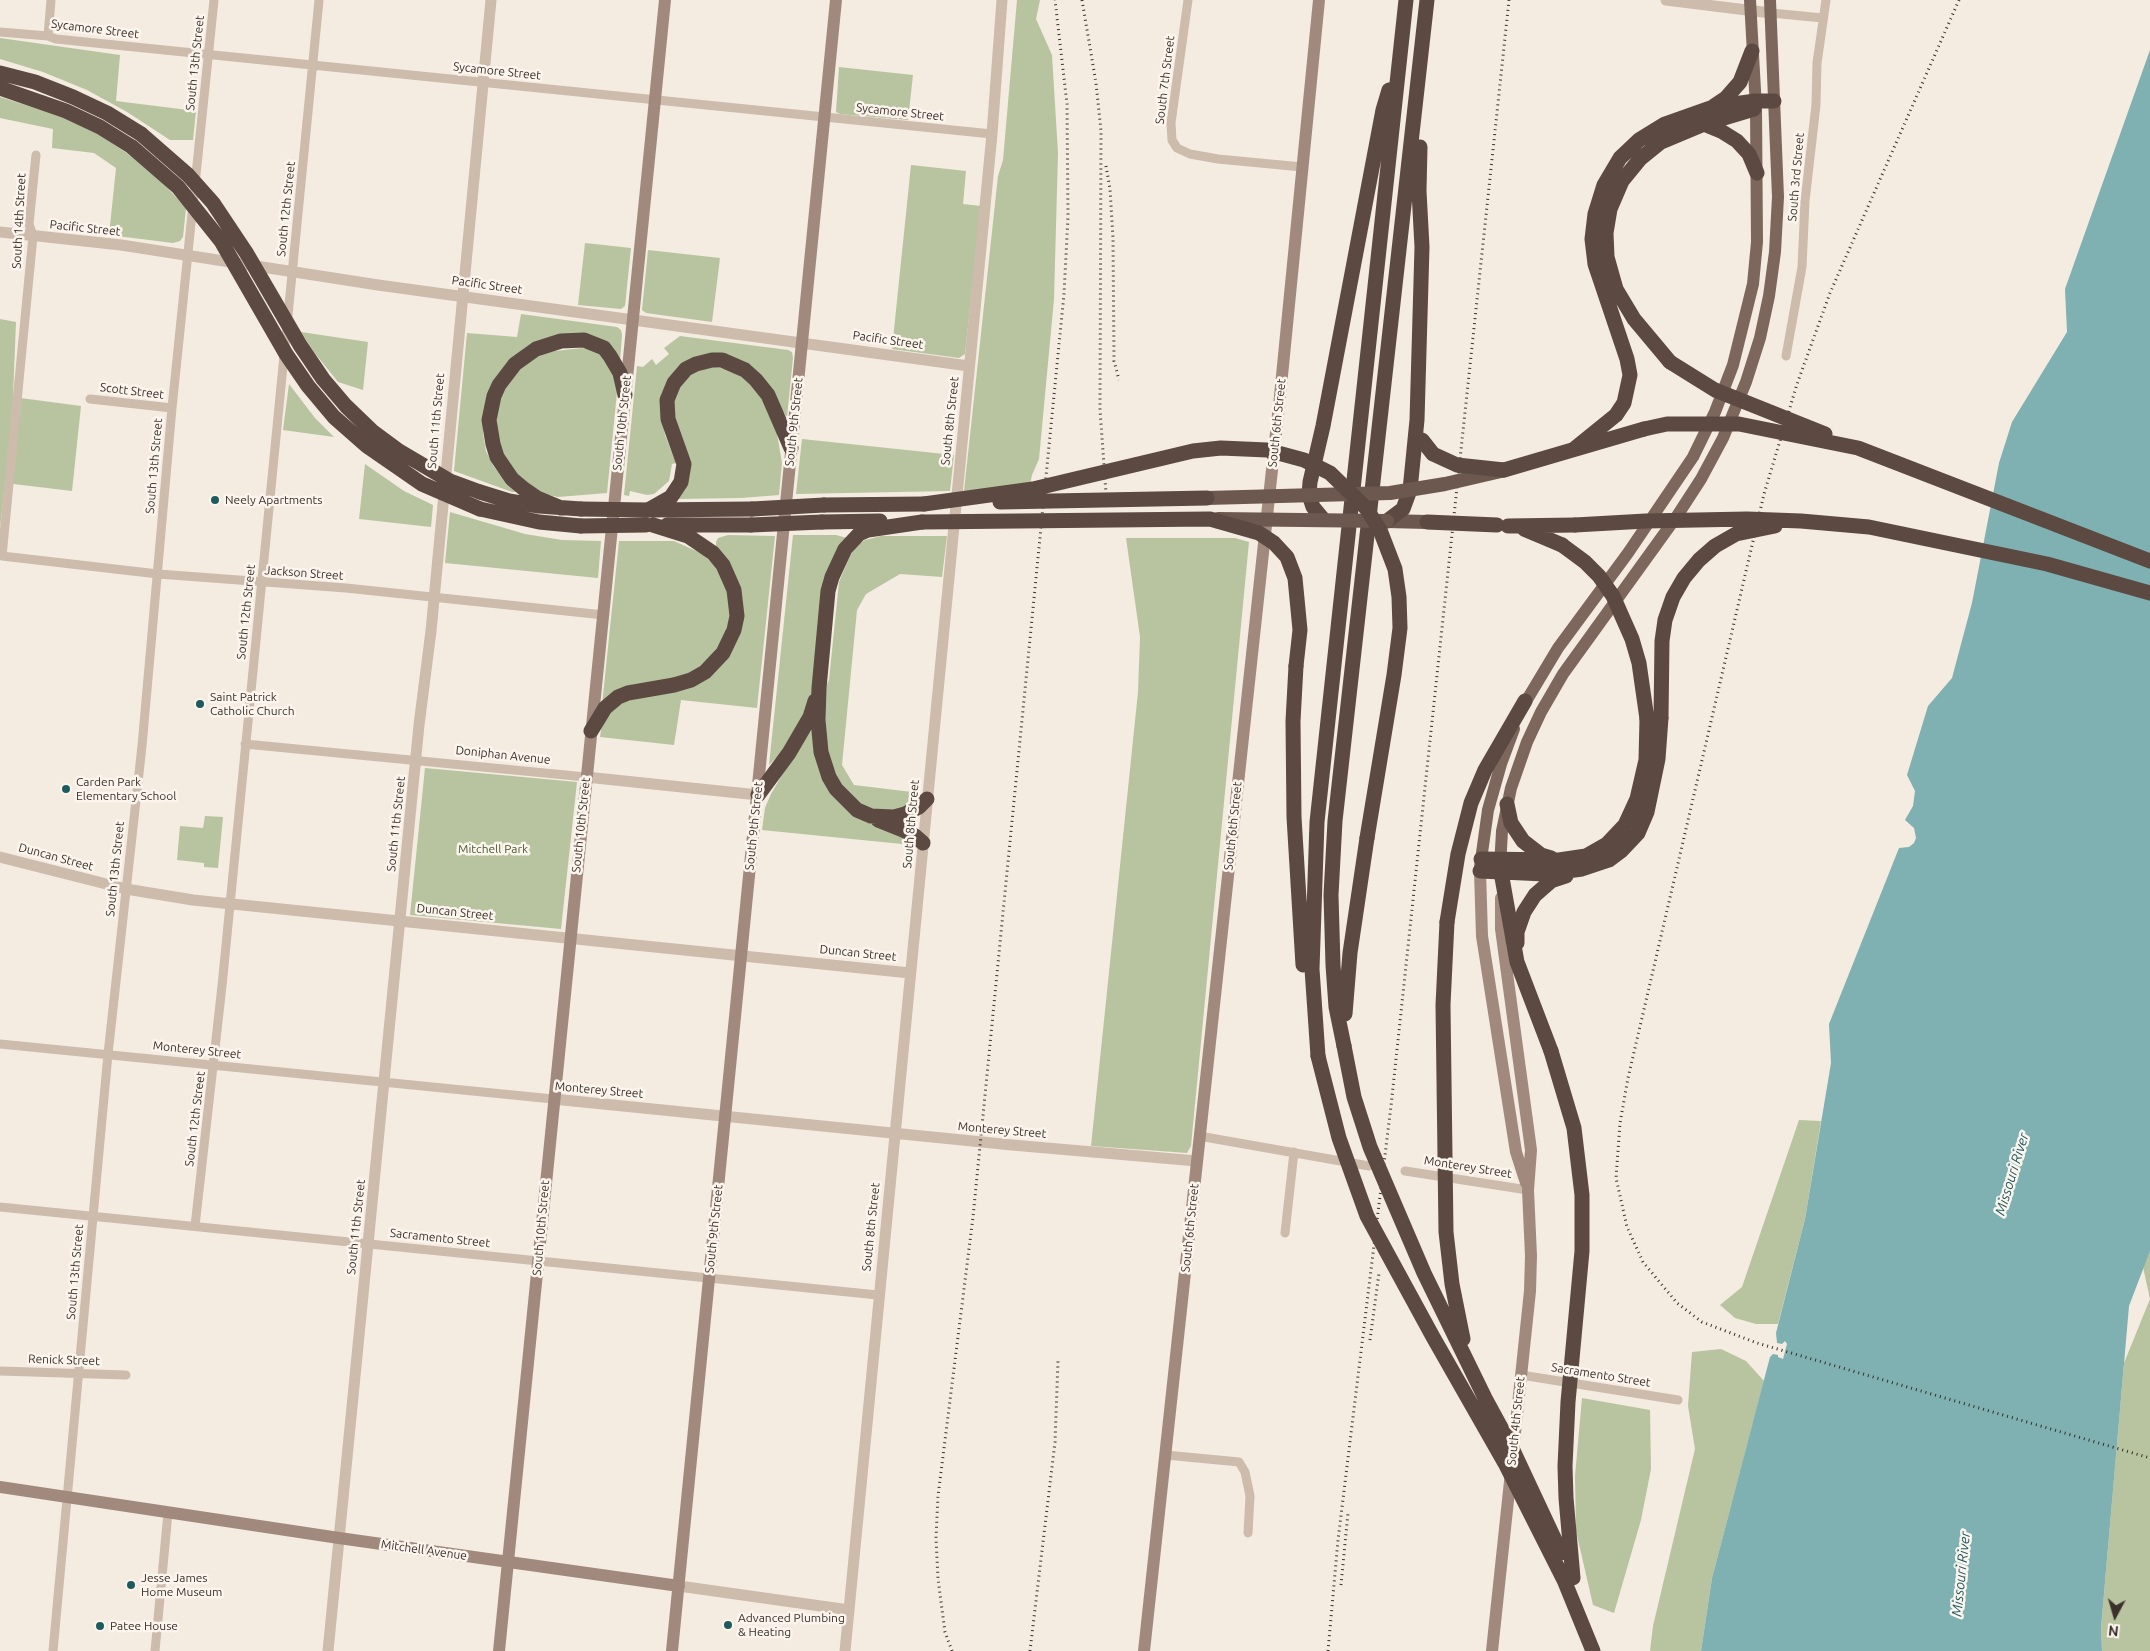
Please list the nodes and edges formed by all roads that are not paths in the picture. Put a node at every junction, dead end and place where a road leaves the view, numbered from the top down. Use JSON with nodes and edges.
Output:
{"nodes":[{"id":1,"x":51,"y":0,"type":"edge"},
{"id":2,"x":214,"y":0,"type":"edge"},
{"id":3,"x":318,"y":0,"type":"edge"},
{"id":4,"x":491,"y":0,"type":"edge"},
{"id":5,"x":664,"y":0,"type":"edge"},
{"id":6,"x":836,"y":0,"type":"edge"},
{"id":7,"x":1002,"y":0,"type":"edge"},
{"id":8,"x":1188,"y":0,"type":"edge"},
{"id":9,"x":1319,"y":0,"type":"edge"},
{"id":10,"x":1666,"y":0,"type":"edge"},
{"id":11,"x":1826,"y":0,"type":"edge"},
{"id":12,"x":1406,"y":4,"type":"edge"},
{"id":13,"x":1427,"y":4,"type":"edge"},
{"id":14,"x":1750,"y":5,"type":"edge"},
{"id":15,"x":1771,"y":6,"type":"edge"},
{"id":16,"x":1823,"y":18,"type":"junction"},
{"id":17,"x":0,"y":32,"type":"edge"},
{"id":18,"x":48,"y":36,"type":"junction"},
{"id":19,"x":1752,"y":52,"type":"junction"},
{"id":20,"x":208,"y":55,"type":"junction"},
{"id":21,"x":1399,"y":58,"type":"junction"},
{"id":22,"x":312,"y":65,"type":"junction"},
{"id":23,"x":0,"y":73,"type":"edge"},
{"id":24,"x":1419,"y":78,"type":"junction"},
{"id":25,"x":483,"y":82,"type":"junction"},
{"id":26,"x":0,"y":88,"type":"edge"},
{"id":27,"x":654,"y":99,"type":"junction"},
{"id":28,"x":1774,"y":102,"type":"junction"},
{"id":29,"x":1755,"y":105,"type":"junction"},
{"id":30,"x":1713,"y":107,"type":"junction"},
{"id":31,"x":824,"y":117,"type":"junction"},
{"id":32,"x":1704,"y":124,"type":"junction"},
{"id":33,"x":992,"y":134,"type":"junction"},
{"id":34,"x":36,"y":155,"type":"dead end"},
{"id":35,"x":1302,"y":167,"type":"junction"},
{"id":36,"x":1757,"y":174,"type":"junction"},
{"id":37,"x":0,"y":232,"type":"edge"},
{"id":38,"x":33,"y":236,"type":"junction"},
{"id":39,"x":187,"y":255,"type":"junction"},
{"id":40,"x":292,"y":271,"type":"junction"},
{"id":41,"x":462,"y":296,"type":"junction"},
{"id":42,"x":633,"y":318,"type":"junction"},
{"id":43,"x":802,"y":342,"type":"junction"},
{"id":44,"x":1786,"y":356,"type":"dead end"},
{"id":45,"x":970,"y":366,"type":"junction"},
{"id":46,"x":625,"y":395,"type":"junction"},
{"id":47,"x":90,"y":399,"type":"dead end"},
{"id":48,"x":172,"y":408,"type":"junction"},
{"id":49,"x":1418,"y":441,"type":"junction"},
{"id":50,"x":791,"y":448,"type":"junction"},
{"id":51,"x":1858,"y":448,"type":"junction"},
{"id":52,"x":1574,"y":449,"type":"junction"},
{"id":53,"x":1504,"y":470,"type":"junction"},
{"id":54,"x":1410,"y":490,"type":"junction"},
{"id":55,"x":1309,"y":495,"type":"junction"},
{"id":56,"x":1207,"y":498,"type":"joint"},
{"id":57,"x":924,"y":504,"type":"junction"},
{"id":58,"x":561,"y":508,"type":"junction"},
{"id":59,"x":648,"y":510,"type":"junction"},
{"id":60,"x":1210,"y":519,"type":"junction"},
{"id":61,"x":1323,"y":520,"type":"junction"},
{"id":62,"x":1387,"y":521,"type":"junction"},
{"id":63,"x":1801,"y":521,"type":"junction"},
{"id":64,"x":922,"y":522,"type":"junction"},
{"id":65,"x":1427,"y":522,"type":"joint"},
{"id":66,"x":650,"y":525,"type":"junction"},
{"id":67,"x":1503,"y":525,"type":"junction"},
{"id":68,"x":2,"y":556,"type":"joint"},
{"id":69,"x":2150,"y":561,"type":"edge"},
{"id":70,"x":158,"y":574,"type":"junction"},
{"id":71,"x":261,"y":582,"type":"junction"},
{"id":72,"x":2150,"y":593,"type":"edge"},
{"id":73,"x":434,"y":596,"type":"junction"},
{"id":74,"x":604,"y":615,"type":"junction"},
{"id":75,"x":819,"y":688,"type":"junction"},
{"id":76,"x":1525,"y":701,"type":"junction"},
{"id":77,"x":1654,"y":718,"type":"junction"},
{"id":78,"x":591,"y":730,"type":"junction"},
{"id":79,"x":245,"y":744,"type":"junction"},
{"id":80,"x":416,"y":760,"type":"junction"},
{"id":81,"x":586,"y":777,"type":"junction"},
{"id":82,"x":758,"y":795,"type":"junction"},
{"id":83,"x":927,"y":799,"type":"junction"},
{"id":84,"x":1507,"y":804,"type":"junction"},
{"id":85,"x":870,"y":816,"type":"junction"},
{"id":86,"x":923,"y":843,"type":"junction"},
{"id":87,"x":0,"y":857,"type":"edge"},
{"id":88,"x":1560,"y":860,"type":"junction"},
{"id":89,"x":1480,"y":865,"type":"junction"},
{"id":90,"x":1500,"y":866,"type":"junction"},
{"id":91,"x":1582,"y":869,"type":"junction"},
{"id":92,"x":126,"y":889,"type":"junction"},
{"id":93,"x":230,"y":904,"type":"junction"},
{"id":94,"x":400,"y":920,"type":"junction"},
{"id":95,"x":569,"y":938,"type":"junction"},
{"id":96,"x":741,"y":954,"type":"junction"},
{"id":97,"x":1516,"y":962,"type":"junction"},
{"id":98,"x":910,"y":973,"type":"junction"},
{"id":99,"x":0,"y":1044,"type":"edge"},
{"id":100,"x":1344,"y":1046,"type":"junction"},
{"id":101,"x":108,"y":1054,"type":"junction"},
{"id":102,"x":1318,"y":1056,"type":"junction"},
{"id":103,"x":214,"y":1066,"type":"junction"},
{"id":104,"x":384,"y":1083,"type":"junction"},
{"id":105,"x":553,"y":1099,"type":"junction"},
{"id":106,"x":726,"y":1116,"type":"junction"},
{"id":107,"x":895,"y":1133,"type":"junction"},
{"id":108,"x":1199,"y":1136,"type":"junction"},
{"id":109,"x":1294,"y":1152,"type":"junction"},
{"id":110,"x":1196,"y":1161,"type":"junction"},
{"id":111,"x":1368,"y":1166,"type":"dead end"},
{"id":112,"x":1404,"y":1171,"type":"dead end"},
{"id":113,"x":1528,"y":1190,"type":"junction"},
{"id":114,"x":0,"y":1207,"type":"edge"},
{"id":115,"x":93,"y":1216,"type":"junction"},
{"id":116,"x":195,"y":1226,"type":"junction"},
{"id":117,"x":1285,"y":1233,"type":"dead end"},
{"id":118,"x":368,"y":1243,"type":"junction"},
{"id":119,"x":538,"y":1260,"type":"junction"},
{"id":120,"x":709,"y":1278,"type":"junction"},
{"id":121,"x":878,"y":1295,"type":"junction"},
{"id":122,"x":0,"y":1370,"type":"edge"},
{"id":123,"x":78,"y":1372,"type":"junction"},
{"id":124,"x":126,"y":1375,"type":"dead end"},
{"id":125,"x":1521,"y":1375,"type":"junction"},
{"id":126,"x":1678,"y":1400,"type":"dead end"},
{"id":127,"x":1481,"y":1419,"type":"junction"},
{"id":128,"x":1166,"y":1455,"type":"junction"},
{"id":129,"x":0,"y":1487,"type":"edge"},
{"id":130,"x":67,"y":1497,"type":"junction"},
{"id":131,"x":168,"y":1513,"type":"junction"},
{"id":132,"x":1248,"y":1533,"type":"dead end"},
{"id":133,"x":339,"y":1538,"type":"junction"},
{"id":134,"x":508,"y":1561,"type":"junction"},
{"id":135,"x":1573,"y":1578,"type":"junction"},
{"id":136,"x":679,"y":1586,"type":"junction"},
{"id":137,"x":849,"y":1610,"type":"junction"},
{"id":138,"x":53,"y":1651,"type":"edge"},
{"id":139,"x":155,"y":1651,"type":"edge"},
{"id":140,"x":328,"y":1651,"type":"edge"},
{"id":141,"x":499,"y":1651,"type":"edge"},
{"id":142,"x":672,"y":1651,"type":"edge"},
{"id":143,"x":844,"y":1651,"type":"edge"},
{"id":144,"x":1144,"y":1651,"type":"edge"},
{"id":145,"x":1492,"y":1651,"type":"edge"},
{"id":146,"x":1594,"y":1651,"type":"edge"}],
"edges":[{"from":1,"to":18,"type":"street"},
{"from":2,"to":20,"type":"street","name":"South 13th Street"},
{"from":3,"to":22,"type":"street","name":"South 12th Street"},
{"from":4,"to":25,"type":"street","name":"South 11th Street"},
{"from":5,"to":27,"type":"main road","name":"South 10th Street"},
{"from":6,"to":31,"type":"main road","name":"South 9th Street"},
{"from":7,"to":33,"type":"street","name":"South 8th Street"},
{"from":8,"to":35,"type":"street","name":"South 7th Street"},
{"from":9,"to":35,"type":"main road","name":"South 6th Street"},
{"from":10,"to":14,"type":"street"},
{"from":11,"to":16,"type":"street","name":"South 3rd Street"},
{"from":12,"to":21,"type":"highway"},
{"from":13,"to":24,"type":"highway"},
{"from":14,"to":15,"type":"street"},
{"from":14,"to":19,"type":"main road"},
{"from":15,"to":16,"type":"street"},
{"from":15,"to":28,"type":"main road"},
{"from":16,"to":44,"type":"street","name":"South 3rd Street"},
{"from":17,"to":18,"type":"street","name":"Sycamore Street"},
{"from":18,"to":20,"type":"street","name":"Sycamore Street"},
{"from":19,"to":29,"type":"main road"},
{"from":19,"to":30,"type":"highway"},
{"from":20,"to":22,"type":"street","name":"Sycamore Street"},
{"from":20,"to":39,"type":"street","name":"South 13th Street"},
{"from":21,"to":55,"type":"highway"},
{"from":21,"to":102,"type":"highway"},
{"from":22,"to":25,"type":"street","name":"Sycamore Street"},
{"from":22,"to":40,"type":"street","name":"South 12th Street"},
{"from":23,"to":58,"type":"highway","bridge":true},
{"from":24,"to":49,"type":"highway"},
{"from":24,"to":100,"type":"highway"},
{"from":25,"to":27,"type":"street","name":"Sycamore Street"},
{"from":25,"to":41,"type":"street","name":"South 11th Street"},
{"from":26,"to":66,"type":"highway","bridge":true},
{"from":27,"to":31,"type":"street","name":"Sycamore Street"},
{"from":27,"to":42,"type":"main road","name":"South 10th Street"},
{"from":28,"to":29,"type":"highway"},
{"from":28,"to":84,"type":"main road"},
{"from":29,"to":30,"type":"highway"},
{"from":29,"to":32,"type":"highway"},
{"from":29,"to":36,"type":"main road"},
{"from":30,"to":52,"type":"highway"},
{"from":31,"to":33,"type":"street","name":"Sycamore Street"},
{"from":31,"to":43,"type":"main road","name":"South 9th Street"},
{"from":32,"to":36,"type":"highway"},
{"from":32,"to":51,"type":"highway","bridge":true},
{"from":33,"to":45,"type":"street","name":"South 8th Street"},
{"from":34,"to":38,"type":"street","name":"South 14th Street"},
{"from":35,"to":108,"type":"main road","name":"South 6th Street"},
{"from":36,"to":76,"type":"main road"},
{"from":37,"to":38,"type":"street","name":"Pacific Street"},
{"from":38,"to":39,"type":"street","name":"Pacific Street"},
{"from":38,"to":68,"type":"street","name":"South 14th Street"},
{"from":39,"to":40,"type":"street","name":"Pacific Street"},
{"from":39,"to":48,"type":"street","name":"South 13th Street"},
{"from":40,"to":41,"type":"street","name":"Pacific Street"},
{"from":40,"to":71,"type":"street","name":"South 12th Street"},
{"from":41,"to":42,"type":"street","name":"Pacific Street"},
{"from":41,"to":73,"type":"street","name":"South 11th Street"},
{"from":42,"to":43,"type":"street","name":"Pacific Street"},
{"from":42,"to":46,"type":"main road","name":"South 10th Street"},
{"from":43,"to":45,"type":"street","name":"Pacific Street"},
{"from":43,"to":50,"type":"main road","name":"South 9th Street"},
{"from":45,"to":83,"type":"street","name":"South 8th Street"},
{"from":46,"to":58,"type":"highway"},
{"from":46,"to":74,"type":"main road","name":"South 10th Street"},
{"from":47,"to":48,"type":"street","name":"Scott Street"},
{"from":48,"to":70,"type":"street","name":"South 13th Street"},
{"from":49,"to":53,"type":"highway","bridge":true},
{"from":49,"to":54,"type":"highway"},
{"from":50,"to":59,"type":"highway"},
{"from":50,"to":82,"type":"main road","name":"South 9th Street"},
{"from":51,"to":52,"type":"highway","bridge":true},
{"from":51,"to":69,"type":"highway","bridge":true},
{"from":52,"to":53,"type":"highway"},
{"from":53,"to":54,"type":"highway","bridge":true},
{"from":54,"to":55,"type":"highway","bridge":true},
{"from":54,"to":62,"type":"highway"},
{"from":55,"to":56,"type":"highway","bridge":true},
{"from":55,"to":61,"type":"highway"},
{"from":56,"to":57,"type":"highway","bridge":true},
{"from":57,"to":59,"type":"highway","bridge":true},
{"from":57,"to":100,"type":"highway","bridge":true},
{"from":58,"to":59,"type":"highway","bridge":true},
{"from":60,"to":61,"type":"highway","bridge":true},
{"from":60,"to":64,"type":"highway","bridge":true},
{"from":60,"to":102,"type":"highway","bridge":true},
{"from":61,"to":62,"type":"highway","bridge":true},
{"from":62,"to":65,"type":"highway"},
{"from":63,"to":67,"type":"highway","bridge":true},
{"from":63,"to":72,"type":"highway","bridge":true},
{"from":63,"to":77,"type":"highway","bridge":true},
{"from":64,"to":66,"type":"highway","bridge":true},
{"from":64,"to":75,"type":"highway"},
{"from":65,"to":67,"type":"highway","bridge":true},
{"from":66,"to":78,"type":"highway"},
{"from":67,"to":77,"type":"highway","bridge":true},
{"from":68,"to":70,"type":"street","name":"Jackson Street"},
{"from":70,"to":71,"type":"street","name":"Jackson Street"},
{"from":70,"to":92,"type":"street","name":"South 13th Street"},
{"from":71,"to":73,"type":"street","name":"Jackson Street"},
{"from":71,"to":79,"type":"street","name":"South 12th Street"},
{"from":73,"to":74,"type":"street","name":"Jackson Street"},
{"from":73,"to":80,"type":"street","name":"South 11th Street"},
{"from":74,"to":78,"type":"main road","name":"South 10th Street"},
{"from":75,"to":82,"type":"highway"},
{"from":75,"to":85,"type":"highway"},
{"from":76,"to":89,"type":"main road"},
{"from":76,"to":127,"type":"highway","bridge":true},
{"from":77,"to":88,"type":"highway"},
{"from":77,"to":91,"type":"highway"},
{"from":78,"to":81,"type":"main road","name":"South 10th Street"},
{"from":79,"to":80,"type":"street","name":"Doniphan Avenue"},
{"from":79,"to":93,"type":"street","name":"South 12th Street"},
{"from":80,"to":81,"type":"street","name":"Doniphan Avenue"},
{"from":80,"to":94,"type":"street","name":"South 11th Street"},
{"from":81,"to":82,"type":"street","name":"Doniphan Avenue"},
{"from":81,"to":95,"type":"main road","name":"South 10th Street"},
{"from":82,"to":96,"type":"main road","name":"South 9th Street"},
{"from":83,"to":85,"type":"highway"},
{"from":83,"to":86,"type":"street","name":"South 8th Street"},
{"from":84,"to":88,"type":"highway"},
{"from":84,"to":90,"type":"main road"},
{"from":85,"to":86,"type":"highway"},
{"from":86,"to":98,"type":"street","name":"South 8th Street"},
{"from":87,"to":92,"type":"street","name":"Duncan Street"},
{"from":88,"to":90,"type":"highway"},
{"from":89,"to":90,"type":"highway"},
{"from":89,"to":113,"type":"main road"},
{"from":90,"to":91,"type":"highway"},
{"from":90,"to":97,"type":"highway"},
{"from":90,"to":113,"type":"main road"},
{"from":91,"to":97,"type":"highway"},
{"from":92,"to":93,"type":"street","name":"Duncan Street"},
{"from":92,"to":101,"type":"street","name":"South 13th Street"},
{"from":93,"to":94,"type":"street","name":"Duncan Street"},
{"from":93,"to":103,"type":"street","name":"South 12th Street"},
{"from":94,"to":95,"type":"street","name":"Duncan Street"},
{"from":94,"to":104,"type":"street","name":"South 11th Street"},
{"from":95,"to":96,"type":"street","name":"Duncan Street"},
{"from":95,"to":105,"type":"main road","name":"South 10th Street"},
{"from":96,"to":98,"type":"street","name":"Duncan Street"},
{"from":96,"to":106,"type":"main road","name":"South 9th Street"},
{"from":97,"to":135,"type":"highway","bridge":true},
{"from":98,"to":107,"type":"street","name":"South 8th Street"},
{"from":99,"to":101,"type":"street","name":"Monterey Street"},
{"from":100,"to":135,"type":"highway","bridge":true},
{"from":101,"to":103,"type":"street","name":"Monterey Street"},
{"from":101,"to":115,"type":"street","name":"South 13th Street"},
{"from":102,"to":127,"type":"highway","bridge":true},
{"from":103,"to":104,"type":"street","name":"Monterey Street"},
{"from":103,"to":116,"type":"street","name":"South 12th Street"},
{"from":104,"to":105,"type":"street","name":"Monterey Street"},
{"from":104,"to":118,"type":"street","name":"South 11th Street"},
{"from":105,"to":106,"type":"street","name":"Monterey Street"},
{"from":105,"to":119,"type":"main road","name":"South 10th Street"},
{"from":106,"to":107,"type":"street","name":"Monterey Street"},
{"from":106,"to":120,"type":"main road","name":"South 9th Street"},
{"from":107,"to":110,"type":"street","name":"Monterey Street"},
{"from":107,"to":121,"type":"street","name":"South 8th Street"},
{"from":108,"to":109,"type":"street"},
{"from":108,"to":110,"type":"main road","name":"South 6th Street"},
{"from":109,"to":111,"type":"street"},
{"from":109,"to":117,"type":"street"},
{"from":110,"to":128,"type":"main road","name":"South 6th Street"},
{"from":112,"to":113,"type":"street","name":"Monterey Street"},
{"from":113,"to":125,"type":"main road","name":"South 4th Street"},
{"from":114,"to":115,"type":"street","name":"Sacramento Street"},
{"from":115,"to":116,"type":"street","name":"Sacramento Street"},
{"from":115,"to":123,"type":"street","name":"South 13th Street"},
{"from":116,"to":118,"type":"street","name":"Sacramento Street"},
{"from":118,"to":119,"type":"street","name":"Sacramento Street"},
{"from":118,"to":133,"type":"street","name":"South 11th Street"},
{"from":119,"to":120,"type":"street","name":"Sacramento Street"},
{"from":119,"to":134,"type":"main road","name":"South 10th Street"},
{"from":120,"to":121,"type":"street","name":"Sacramento Street"},
{"from":120,"to":136,"type":"main road","name":"South 9th Street"},
{"from":121,"to":137,"type":"street","name":"South 8th Street"},
{"from":122,"to":123,"type":"street","name":"Renick Street"},
{"from":123,"to":124,"type":"street","name":"Renick Street"},
{"from":123,"to":130,"type":"street","name":"South 13th Street"},
{"from":125,"to":126,"type":"street","name":"Sacramento Street"},
{"from":125,"to":145,"type":"main road","name":"South 4th Street"},
{"from":127,"to":146,"type":"highway","bridge":true},
{"from":128,"to":132,"type":"street"},
{"from":128,"to":144,"type":"main road","name":"South 6th Street"},
{"from":129,"to":130,"type":"main road","name":"Mitchell Avenue"},
{"from":130,"to":131,"type":"main road","name":"Mitchell Avenue"},
{"from":130,"to":138,"type":"street","name":"South 13th Street"},
{"from":131,"to":133,"type":"main road","name":"Mitchell Avenue"},
{"from":131,"to":139,"type":"street"},
{"from":133,"to":134,"type":"main road","name":"Mitchell Avenue"},
{"from":133,"to":140,"type":"street","name":"South 11th Street"},
{"from":134,"to":136,"type":"main road","name":"Mitchell Avenue"},
{"from":134,"to":141,"type":"main road","name":"South 10th Street"},
{"from":135,"to":146,"type":"highway","bridge":true},
{"from":136,"to":137,"type":"street","name":"Mitchell Avenue"},
{"from":136,"to":142,"type":"main road","name":"South 9th Street"},
{"from":137,"to":143,"type":"street","name":"South 8th Street"}]}
